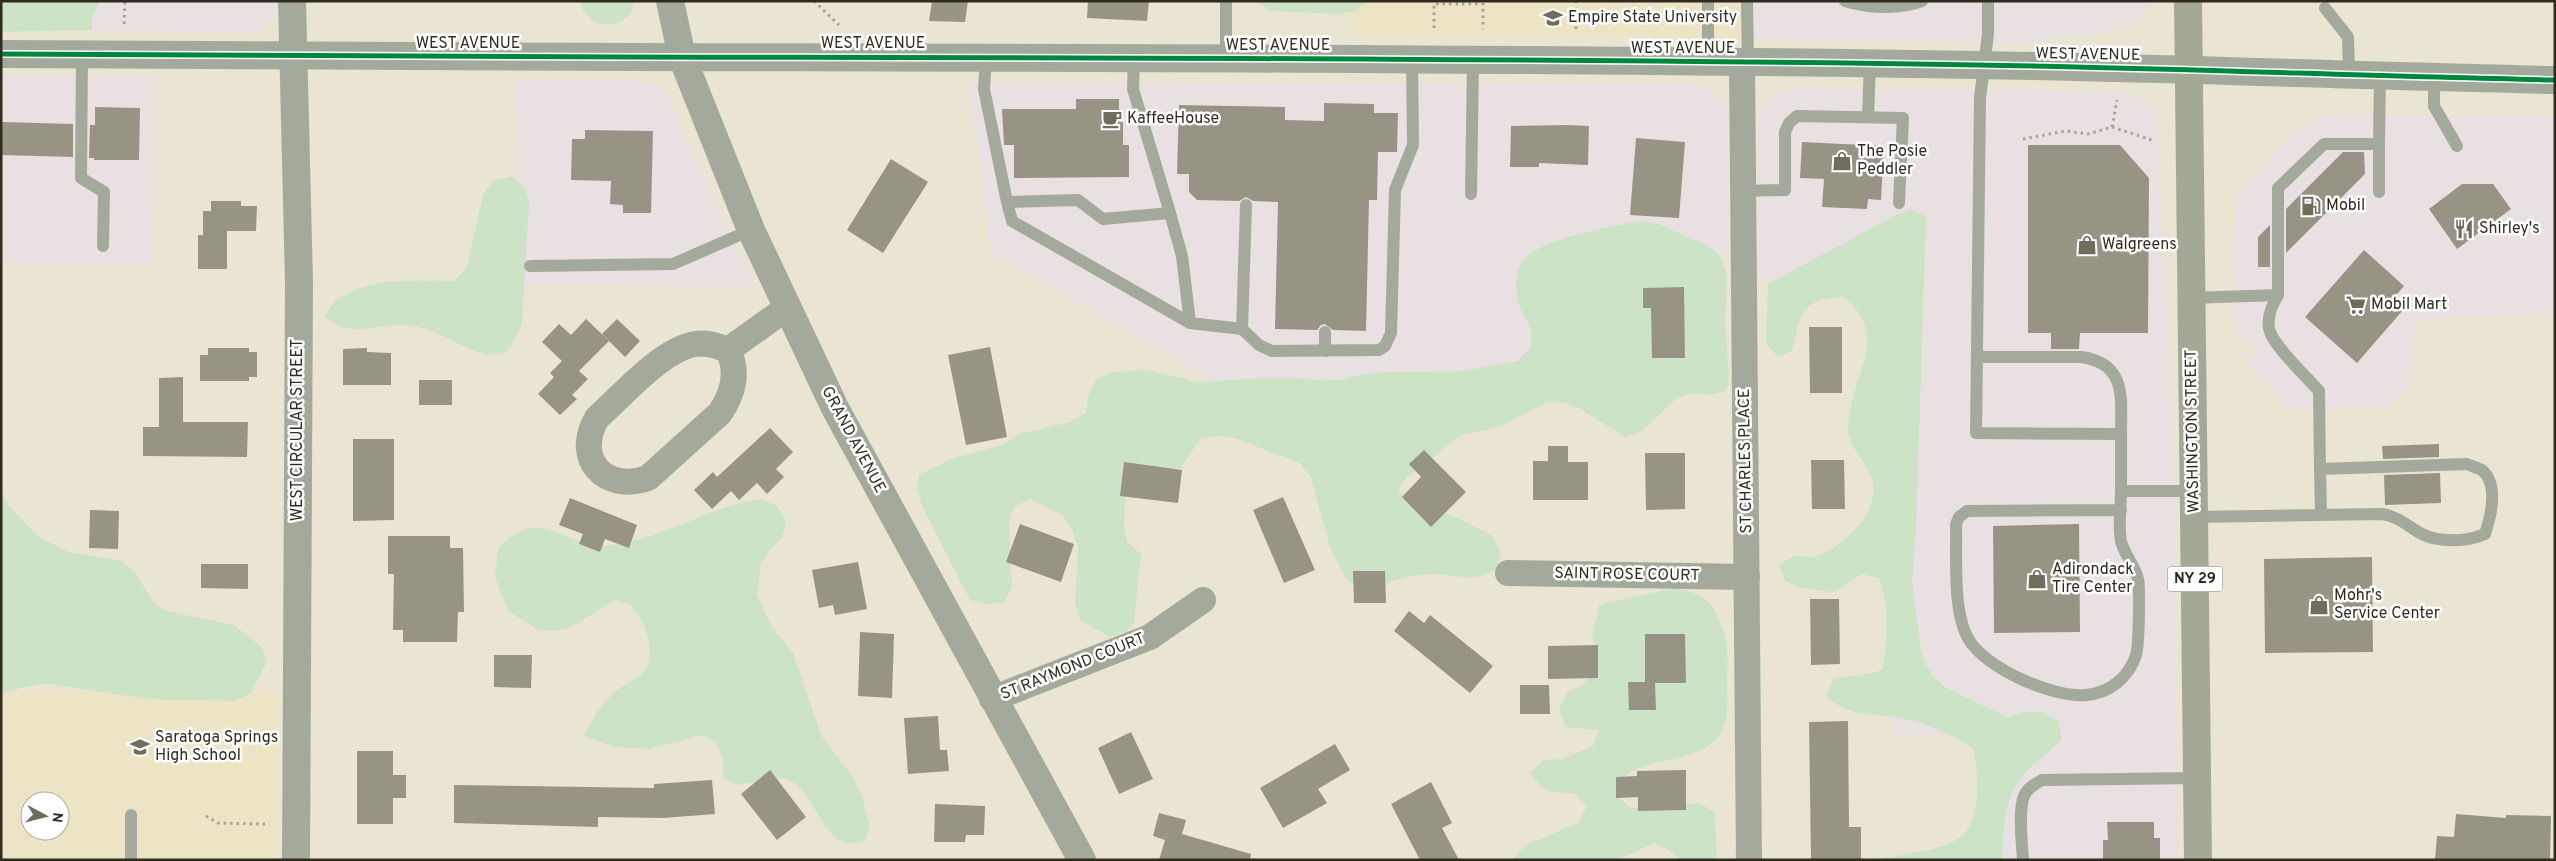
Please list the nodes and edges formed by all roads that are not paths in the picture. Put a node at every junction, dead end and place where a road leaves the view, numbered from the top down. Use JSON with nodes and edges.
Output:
{"nodes":[{"id":1,"x":292,"y":1,"type":"edge"},
{"id":2,"x":670,"y":1,"type":"edge"},
{"id":3,"x":1226,"y":1,"type":"edge"},
{"id":4,"x":1708,"y":1,"type":"edge"},
{"id":5,"x":1747,"y":1,"type":"edge"},
{"id":6,"x":1845,"y":1,"type":"edge"},
{"id":7,"x":1922,"y":1,"type":"edge"},
{"id":8,"x":1988,"y":1,"type":"edge"},
{"id":9,"x":2188,"y":1,"type":"edge"},
{"id":10,"x":2325,"y":8,"type":"dead end"},
{"id":11,"x":1,"y":54,"type":"edge"},
{"id":12,"x":82,"y":54,"type":"junction"},
{"id":13,"x":292,"y":55,"type":"junction"},
{"id":14,"x":986,"y":56,"type":"junction"},
{"id":15,"x":682,"y":57,"type":"junction"},
{"id":16,"x":1134,"y":57,"type":"junction"},
{"id":17,"x":1226,"y":58,"type":"junction"},
{"id":18,"x":1412,"y":59,"type":"junction"},
{"id":19,"x":1473,"y":60,"type":"junction"},
{"id":20,"x":1708,"y":61,"type":"junction"},
{"id":21,"x":1745,"y":62,"type":"junction"},
{"id":22,"x":1870,"y":64,"type":"junction"},
{"id":23,"x":1984,"y":65,"type":"junction"},
{"id":24,"x":2189,"y":70,"type":"junction"},
{"id":25,"x":2349,"y":76,"type":"junction"},
{"id":26,"x":2380,"y":77,"type":"junction"},
{"id":27,"x":2434,"y":77,"type":"junction"},
{"id":28,"x":2555,"y":80,"type":"edge"},
{"id":29,"x":1868,"y":117,"type":"junction"},
{"id":30,"x":2379,"y":144,"type":"junction"},
{"id":31,"x":2457,"y":146,"type":"dead end"},
{"id":32,"x":1743,"y":192,"type":"junction"},
{"id":33,"x":2379,"y":192,"type":"dead end"},
{"id":34,"x":1471,"y":194,"type":"dead end"},
{"id":35,"x":1007,"y":202,"type":"junction"},
{"id":36,"x":1898,"y":203,"type":"dead end"},
{"id":37,"x":1246,"y":205,"type":"dead end"},
{"id":38,"x":1170,"y":213,"type":"junction"},
{"id":39,"x":750,"y":230,"type":"junction"},
{"id":40,"x":103,"y":246,"type":"dead end"},
{"id":41,"x":530,"y":266,"type":"dead end"},
{"id":42,"x":2278,"y":295,"type":"junction"},
{"id":43,"x":2191,"y":298,"type":"junction"},
{"id":44,"x":788,"y":307,"type":"junction"},
{"id":45,"x":1190,"y":323,"type":"junction"},
{"id":46,"x":1242,"y":329,"type":"junction"},
{"id":47,"x":1325,"y":332,"type":"dead end"},
{"id":48,"x":728,"y":350,"type":"junction"},
{"id":49,"x":1325,"y":351,"type":"junction"},
{"id":50,"x":1978,"y":357,"type":"junction"},
{"id":51,"x":2121,"y":434,"type":"junction"},
{"id":52,"x":2320,"y":469,"type":"junction"},
{"id":53,"x":2121,"y":491,"type":"junction"},
{"id":54,"x":2194,"y":504,"type":"junction"},
{"id":55,"x":2121,"y":510,"type":"junction"},
{"id":56,"x":2322,"y":515,"type":"junction"},
{"id":57,"x":1508,"y":573,"type":"dead end"},
{"id":58,"x":1747,"y":577,"type":"junction"},
{"id":59,"x":1204,"y":600,"type":"dead end"},
{"id":60,"x":992,"y":699,"type":"junction"},
{"id":61,"x":2197,"y":778,"type":"junction"},
{"id":62,"x":131,"y":815,"type":"dead end"},
{"id":63,"x":131,"y":860,"type":"edge"},
{"id":64,"x":296,"y":860,"type":"edge"},
{"id":65,"x":1082,"y":860,"type":"edge"},
{"id":66,"x":1749,"y":860,"type":"edge"},
{"id":67,"x":2023,"y":860,"type":"edge"},
{"id":68,"x":2198,"y":860,"type":"edge"}],
"edges":[{"from":1,"to":13,"type":"street","name":"WEST CIRCULAR STREET"},
{"from":2,"to":15,"type":"street","name":"GRAND AVENUE"},
{"from":3,"to":17,"type":"lane"},
{"from":4,"to":20,"type":"lane"},
{"from":5,"to":21,"type":"lane"},
{"from":6,"to":7,"type":"lane"},
{"from":8,"to":23,"type":"lane"},
{"from":9,"to":24,"type":"highway","name":"WASHINGTON STREET","number":"NY 29"},
{"from":10,"to":25,"type":"lane"},
{"from":11,"to":12,"type":"street","name":"WEST AVENUE"},
{"from":12,"to":13,"type":"street","name":"WEST AVENUE"},
{"from":12,"to":40,"type":"lane"},
{"from":13,"to":15,"type":"street","name":"WEST AVENUE"},
{"from":13,"to":64,"type":"street","name":"WEST CIRCULAR STREET"},
{"from":14,"to":15,"type":"street","name":"WEST AVENUE"},
{"from":14,"to":16,"type":"street","name":"WEST AVENUE"},
{"from":14,"to":35,"type":"lane"},
{"from":15,"to":39,"type":"street","name":"GRAND AVENUE"},
{"from":16,"to":17,"type":"street","name":"WEST AVENUE"},
{"from":16,"to":38,"type":"lane"},
{"from":17,"to":18,"type":"street","name":"WEST AVENUE"},
{"from":18,"to":19,"type":"street","name":"WEST AVENUE"},
{"from":18,"to":49,"type":"lane"},
{"from":19,"to":20,"type":"street","name":"WEST AVENUE"},
{"from":19,"to":34,"type":"lane"},
{"from":20,"to":21,"type":"street","name":"WEST AVENUE"},
{"from":21,"to":22,"type":"street","name":"WEST AVENUE"},
{"from":21,"to":32,"type":"street","name":"ST CHARLES PLACE"},
{"from":22,"to":23,"type":"street","name":"WEST AVENUE"},
{"from":22,"to":29,"type":"lane"},
{"from":23,"to":24,"type":"street","name":"WEST AVENUE"},
{"from":23,"to":50,"type":"lane"},
{"from":24,"to":25,"type":"street","name":"WEST AVENUE"},
{"from":24,"to":43,"type":"highway","name":"WASHINGTON STREET","number":"NY 29"},
{"from":25,"to":26,"type":"street","name":"WEST AVENUE"},
{"from":26,"to":27,"type":"street","name":"WEST AVENUE"},
{"from":26,"to":30,"type":"lane"},
{"from":27,"to":28,"type":"street","name":"WEST AVENUE"},
{"from":27,"to":31,"type":"lane"},
{"from":29,"to":32,"type":"lane"},
{"from":29,"to":36,"type":"lane"},
{"from":30,"to":33,"type":"lane"},
{"from":30,"to":42,"type":"lane"},
{"from":32,"to":58,"type":"street","name":"ST CHARLES PLACE"},
{"from":35,"to":38,"type":"lane"},
{"from":35,"to":45,"type":"lane"},
{"from":37,"to":46,"type":"lane"},
{"from":38,"to":45,"type":"lane"},
{"from":39,"to":41,"type":"lane"},
{"from":39,"to":44,"type":"street","name":"GRAND AVENUE"},
{"from":42,"to":43,"type":"lane"},
{"from":42,"to":52,"type":"lane"},
{"from":43,"to":54,"type":"highway","name":"WASHINGTON STREET","number":"NY 29"},
{"from":44,"to":48,"type":"street"},
{"from":44,"to":60,"type":"street","name":"GRAND AVENUE"},
{"from":45,"to":46,"type":"lane"},
{"from":46,"to":49,"type":"lane"},
{"from":47,"to":49,"type":"lane"},
{"from":48,"to":48,"type":"street"},
{"from":50,"to":51,"type":"lane"},
{"from":50,"to":51,"type":"lane"},
{"from":51,"to":53,"type":"lane"},
{"from":52,"to":56,"type":"lane"},
{"from":52,"to":56,"type":"lane"},
{"from":53,"to":54,"type":"lane"},
{"from":53,"to":55,"type":"lane"},
{"from":54,"to":56,"type":"lane"},
{"from":54,"to":61,"type":"highway","name":"WASHINGTON STREET","number":"NY 29"},
{"from":55,"to":55,"type":"lane"},
{"from":57,"to":58,"type":"street","name":"SAINT ROSE COURT"},
{"from":58,"to":66,"type":"street","name":"ST CHARLES PLACE"},
{"from":59,"to":60,"type":"street","name":"ST RAYMOND COURT"},
{"from":60,"to":65,"type":"street","name":"GRAND AVENUE"},
{"from":61,"to":67,"type":"lane"},
{"from":61,"to":68,"type":"highway","name":"WASHINGTON STREET","number":"NY 29"},
{"from":62,"to":63,"type":"lane"}]}
